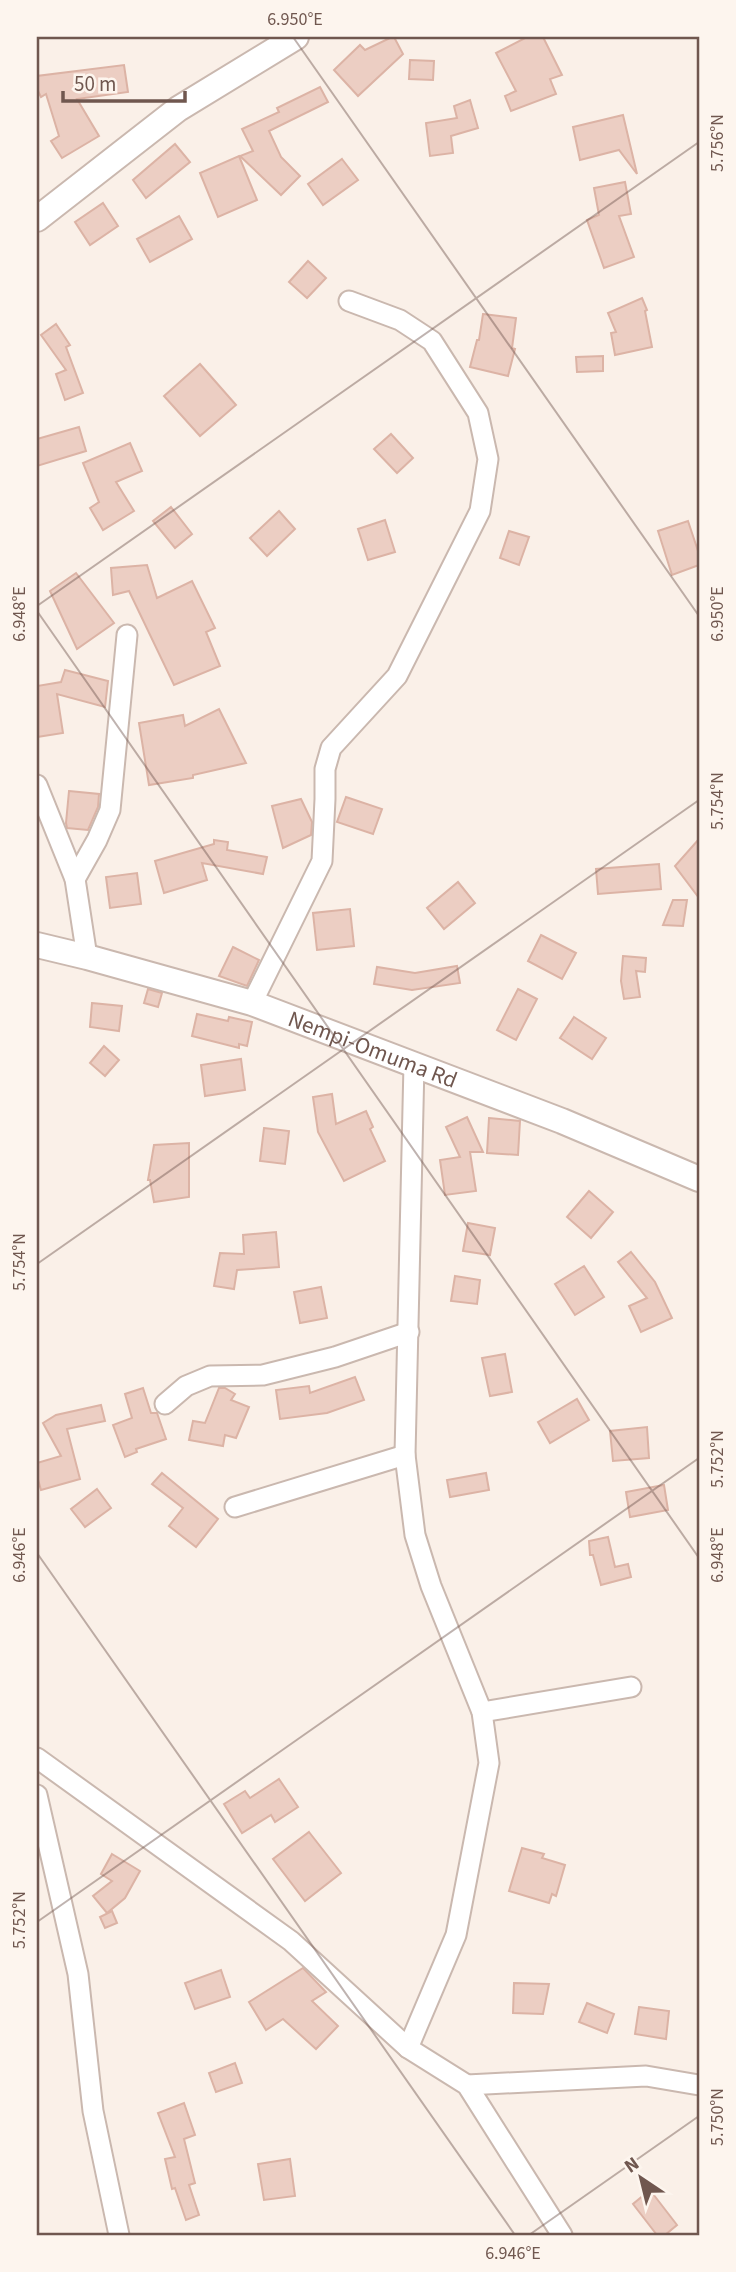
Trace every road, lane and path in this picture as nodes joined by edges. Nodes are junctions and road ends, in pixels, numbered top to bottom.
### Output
1 (296, 37) edge
2 (37, 219) edge
3 (349, 301) dead end
4 (127, 635) dead end
5 (37, 785) edge
6 (75, 879) junction
7 (37, 945) edge
8 (87, 957) junction
9 (252, 1003) junction
10 (414, 1065) junction
11 (699, 1179) edge
12 (409, 1332) junction
13 (165, 1404) dead end
14 (405, 1455) junction
15 (235, 1507) dead end
16 (631, 1687) dead end
17 (482, 1712) junction
18 (37, 1758) edge
19 (37, 1794) edge
20 (408, 2048) junction
21 (467, 2085) junction
22 (699, 2085) edge
23 (119, 2235) edge
24 (562, 2235) edge

1 - 2 street
3 - 9 street
4 - 6 street
5 - 6 street
6 - 8 street
7 - 8 street, Nempi-Omuma Rd
8 - 9 street, Nempi-Omuma Rd
9 - 10 street, Nempi-Omuma Rd
10 - 11 street, Nempi-Omuma Rd
10 - 12 street
12 - 13 street
12 - 14 street
14 - 15 street
14 - 17 street
16 - 17 street
17 - 20 street
18 - 20 street
19 - 23 street
20 - 21 street
21 - 22 street
21 - 24 street

